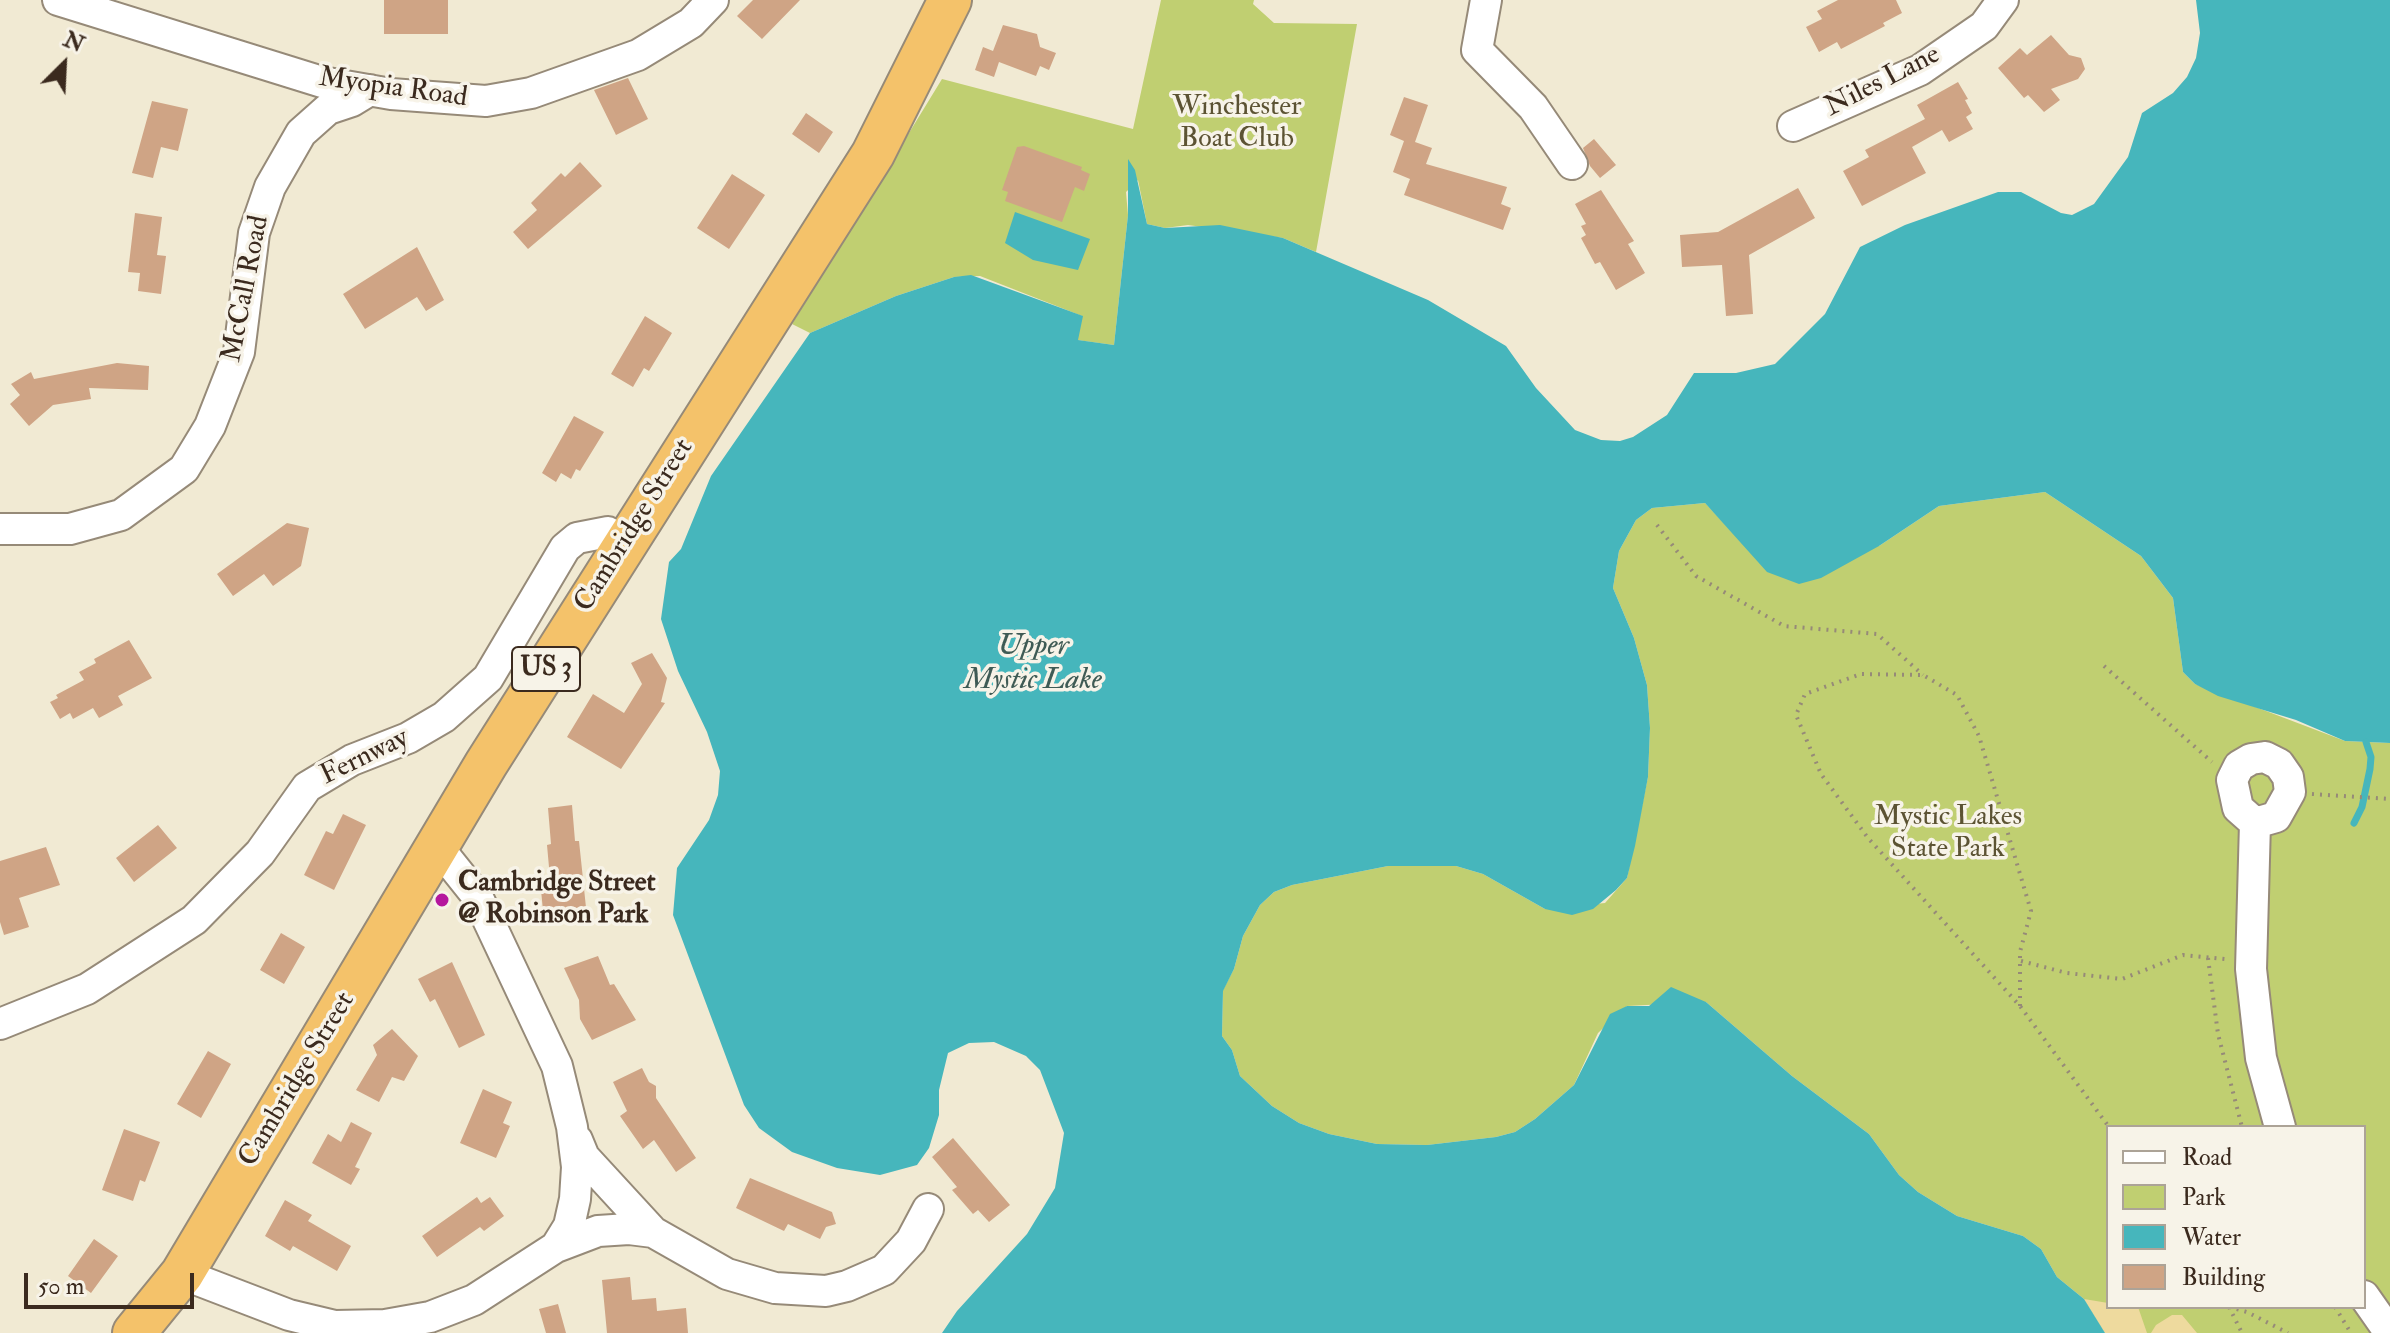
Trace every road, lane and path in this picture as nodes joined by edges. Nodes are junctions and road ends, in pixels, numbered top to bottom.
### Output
1 (58, 0) edge
2 (713, 0) edge
3 (950, 0) edge
4 (1486, 0) edge
5 (2003, 0) edge
6 (370, 90) junction
7 (1793, 126) dead end
8 (1572, 164) dead end
9 (1657, 525) dead end
10 (0, 529) edge
11 (624, 543) junction
12 (2104, 666) dead end
13 (1923, 675) junction
14 (2232, 780) junction
15 (2290, 792) junction
16 (2390, 799) edge
17 (2255, 823) junction
18 (437, 846) junction
19 (2208, 958) junction
20 (2021, 961) junction
21 (2251, 961) junction
22 (2020, 1006) junction
23 (0, 1024) edge
24 (2108, 1125) edge
25 (2241, 1125) edge
26 (2279, 1125) edge
27 (572, 1127) junction
28 (928, 1209) dead end
29 (653, 1232) junction
30 (556, 1247) junction
31 (182, 1274) junction
32 (2366, 1299) edge
33 (2230, 1309) edge
34 (2236, 1309) edge
35 (2336, 1309) edge
36 (134, 1333) edge
37 (2242, 1333) edge
38 (2288, 1333) edge
39 (2351, 1333) edge
40 (2390, 1333) edge

1 - 6 street, Myopia Road
2 - 6 street, Myopia Road
3 - 11 highway, Cambridge Street / US 3
4 - 8 street
5 - 7 street, Niles Lane
6 - 10 street, McCall Road
9 - 13 path
11 - 18 highway, Cambridge Street / US 3
11 - 23 street, Fernway
12 - 14 path
13 - 20 path
13 - 22 path
14 - 15 street
14 - 17 street
15 - 16 path
15 - 17 street
17 - 21 street
18 - 27 street
18 - 31 highway, Cambridge Street / US 3
19 - 20 path
19 - 21 path
19 - 25 path
20 - 22 path
21 - 26 street
22 - 24 path
27 - 29 street
27 - 30 street
28 - 29 street
29 - 30 street
30 - 31 street
31 - 36 highway, Cambridge Street / US 3
32 - 40 street
33 - 37 path
34 - 38 path
35 - 39 path

